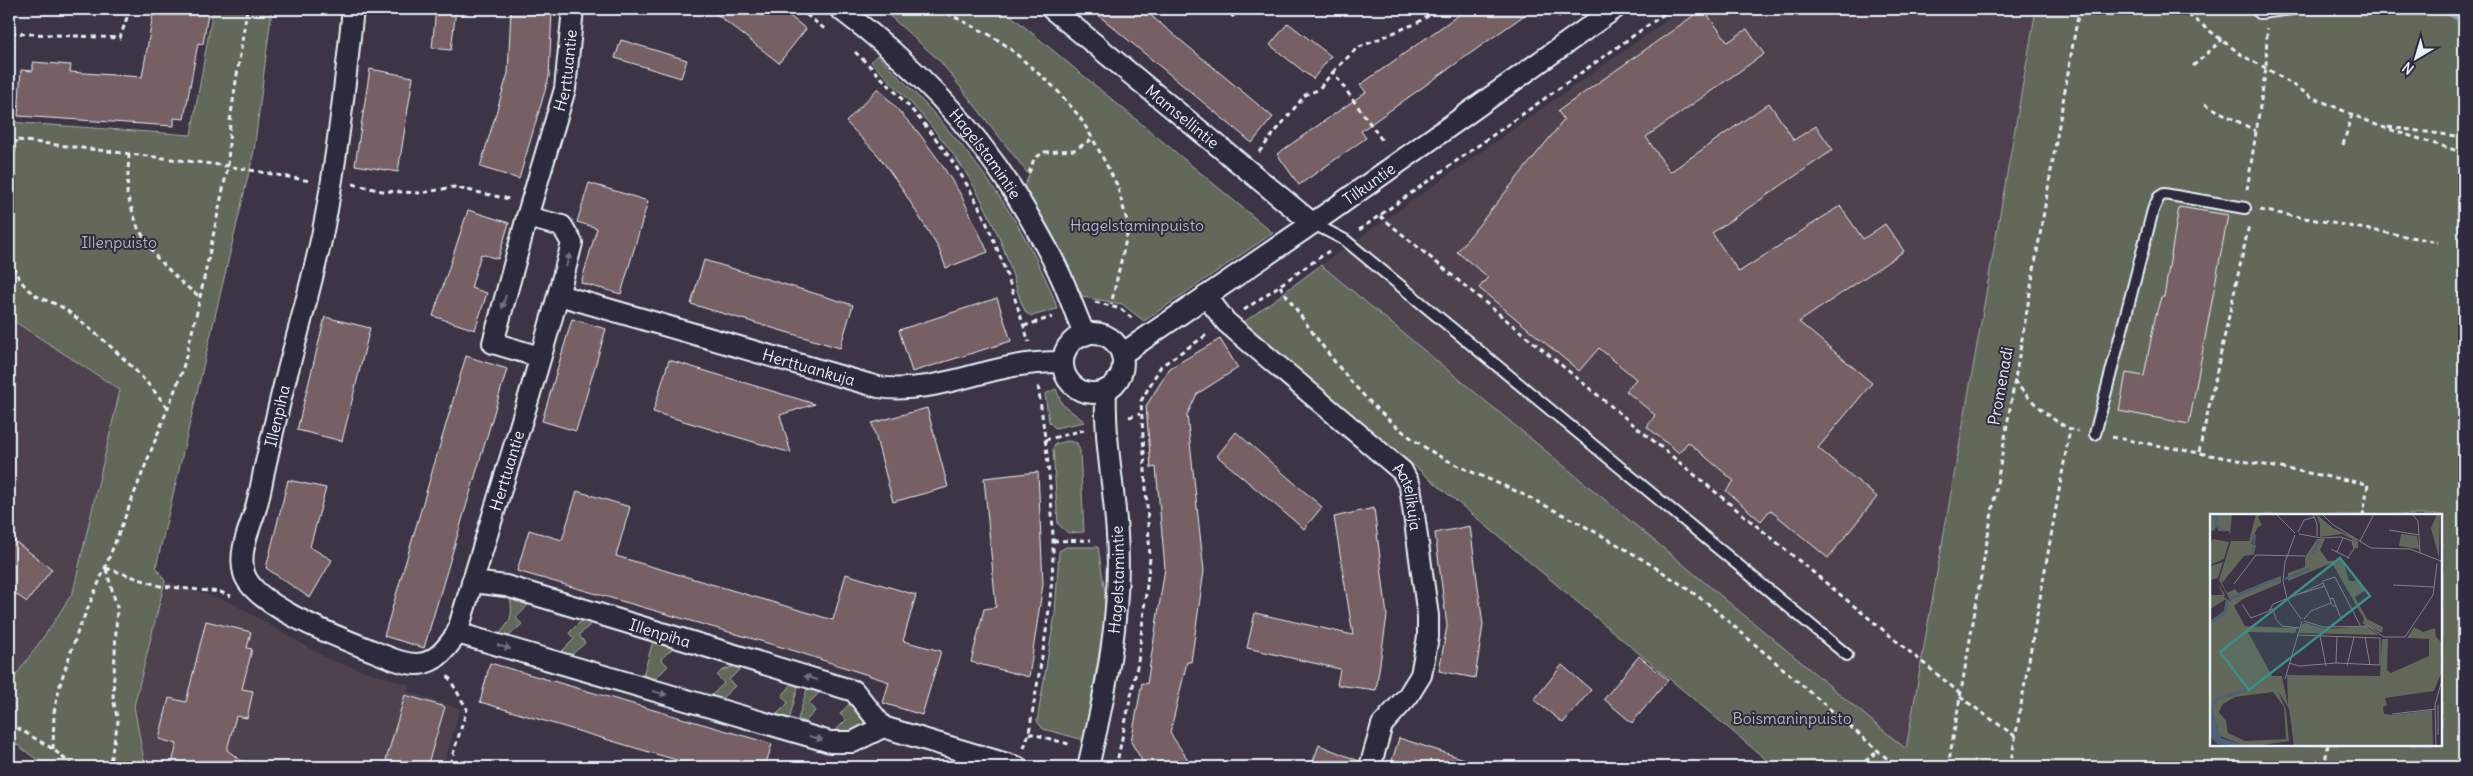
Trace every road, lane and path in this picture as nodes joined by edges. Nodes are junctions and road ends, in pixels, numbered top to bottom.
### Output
1 (130, 9) edge
2 (247, 9) edge
3 (353, 9) edge
4 (573, 9) edge
5 (840, 9) edge
6 (939, 9) edge
7 (1052, 9) edge
8 (1224, 9) edge
9 (1439, 9) edge
10 (1554, 9) edge
11 (1614, 9) edge
12 (1671, 9) edge
13 (2078, 9) edge
14 (2181, 9) edge
15 (2255, 9) edge
16 (2292, 9) edge
17 (2268, 12) junction
18 (1234, 17) dead end
19 (1560, 17) dead end
20 (9, 27) edge
21 (11, 34) junction
22 (2222, 40) junction
23 (2193, 66) dead end
24 (2266, 68) junction
25 (1333, 72) junction
26 (2205, 104) dead end
27 (9, 109) edge
28 (2352, 114) junction
29 (2379, 126) junction
30 (2256, 131) junction
31 (2464, 138) edge
32 (9, 139) edge
33 (1093, 139) junction
34 (16, 140) junction
35 (1384, 143) dead end
36 (2343, 145) dead end
37 (1259, 153) dead end
38 (2464, 153) edge
39 (129, 154) junction
40 (228, 166) junction
41 (1027, 174) dead end
42 (330, 184) junction
43 (9, 197) edge
44 (2245, 208) junction
45 (529, 210) junction
46 (1380, 216) junction
47 (1312, 223) junction
48 (1345, 240) junction
49 (2438, 242) dead end
50 (9, 249) edge
51 (1280, 286) junction
52 (559, 295) junction
53 (1206, 296) junction
54 (200, 297) junction
55 (1110, 305) dead end
56 (1226, 322) junction
57 (1085, 334) junction
58 (1122, 354) junction
59 (540, 357) junction
60 (1063, 362) junction
61 (2014, 381) junction
62 (1106, 390) junction
63 (167, 408) junction
64 (1140, 414) dead end
65 (2070, 429) junction
66 (2095, 434) junction
67 (2199, 452) junction
68 (2363, 514) edge
69 (1091, 540) dead end
70 (1053, 541) dead end
71 (105, 568) junction
72 (472, 582) junction
73 (237, 598) dead end
74 (457, 633) junction
75 (1847, 655) dead end
76 (436, 659) junction
77 (1961, 696) junction
78 (9, 723) edge
79 (883, 727) junction
80 (2015, 736) junction
81 (2328, 746) edge
82 (53, 749) junction
83 (1878, 750) junction
84 (74, 767) edge
85 (109, 767) edge
86 (449, 767) edge
87 (1017, 767) edge
88 (1088, 767) edge
89 (1370, 767) edge
90 (1858, 767) edge
91 (1897, 767) edge
92 (1948, 767) edge
93 (2010, 767) edge
94 (2324, 767) edge

1 - 21 path
2 - 40 path
3 - 42 street, Illenpiha
4 - 45 street, Herttuantie
5 - 57 street, Hagelstamintie
6 - 33 path
7 - 47 street, Mamsellintie
8 - 18 path
9 - 25 path
10 - 19 path
11 - 47 street, Tilkuntie
12 - 46 path
13 - 61 path, Promenadi
14 - 22 path
15 - 17 lane
16 - 17 lane
17 - 24 path
20 - 21 path
21 - 27 path
22 - 23 path
22 - 24 path
24 - 28 path
24 - 30 path
25 - 35 path
25 - 37 path
26 - 30 path
28 - 29 path
28 - 36 path
29 - 31 path
29 - 38 path
30 - 44 path
32 - 34 path
33 - 41 path
33 - 55 path
34 - 39 path
34 - 43 path
39 - 40 path
39 - 54 path
40 - 42 path
40 - 54 path
42 - 45 path
42 - 76 street, Illenpiha
44 - 49 path
44 - 66 lane
44 - 67 path
52 -> 45 street, Herttuantie
45 -> 59 street, Herttuantie
46 - 48 path
46 - 77 path
47 - 48 lane
47 - 53 street, Tilkuntie
48 - 51 path
48 - 75 lane
50 - 63 path
51 - 56 path
51 - 83 path
52 - 59 street, Herttuantie
52 - 60 street, Herttuankuja
53 - 56 street, Aatelikuja
53 - 58 street, Tilkuntie
54 - 63 path
56 - 64 path
56 - 89 street, Aatelikuja
57 - 58 street
57 - 60 street
58 - 62 street
59 - 72 street, Herttuantie
60 - 62 street
61 - 65 path
61 - 77 path, Promenadi
62 - 88 street, Hagelstamintie
63 - 71 path
65 - 66 path
65 - 80 path
66 - 67 path
67 - 68 path
69 - 70 path
71 - 73 path
71 - 82 path
71 - 85 path
72 - 74 street
79 -> 72 street, Illenpiha
74 - 76 street
74 -> 79 street
76 - 86 path
77 - 80 path
77 - 92 path, Promenadi
78 - 82 path
79 - 87 street
80 - 93 path
81 - 94 path
82 - 84 path
83 - 90 path
83 - 91 path

